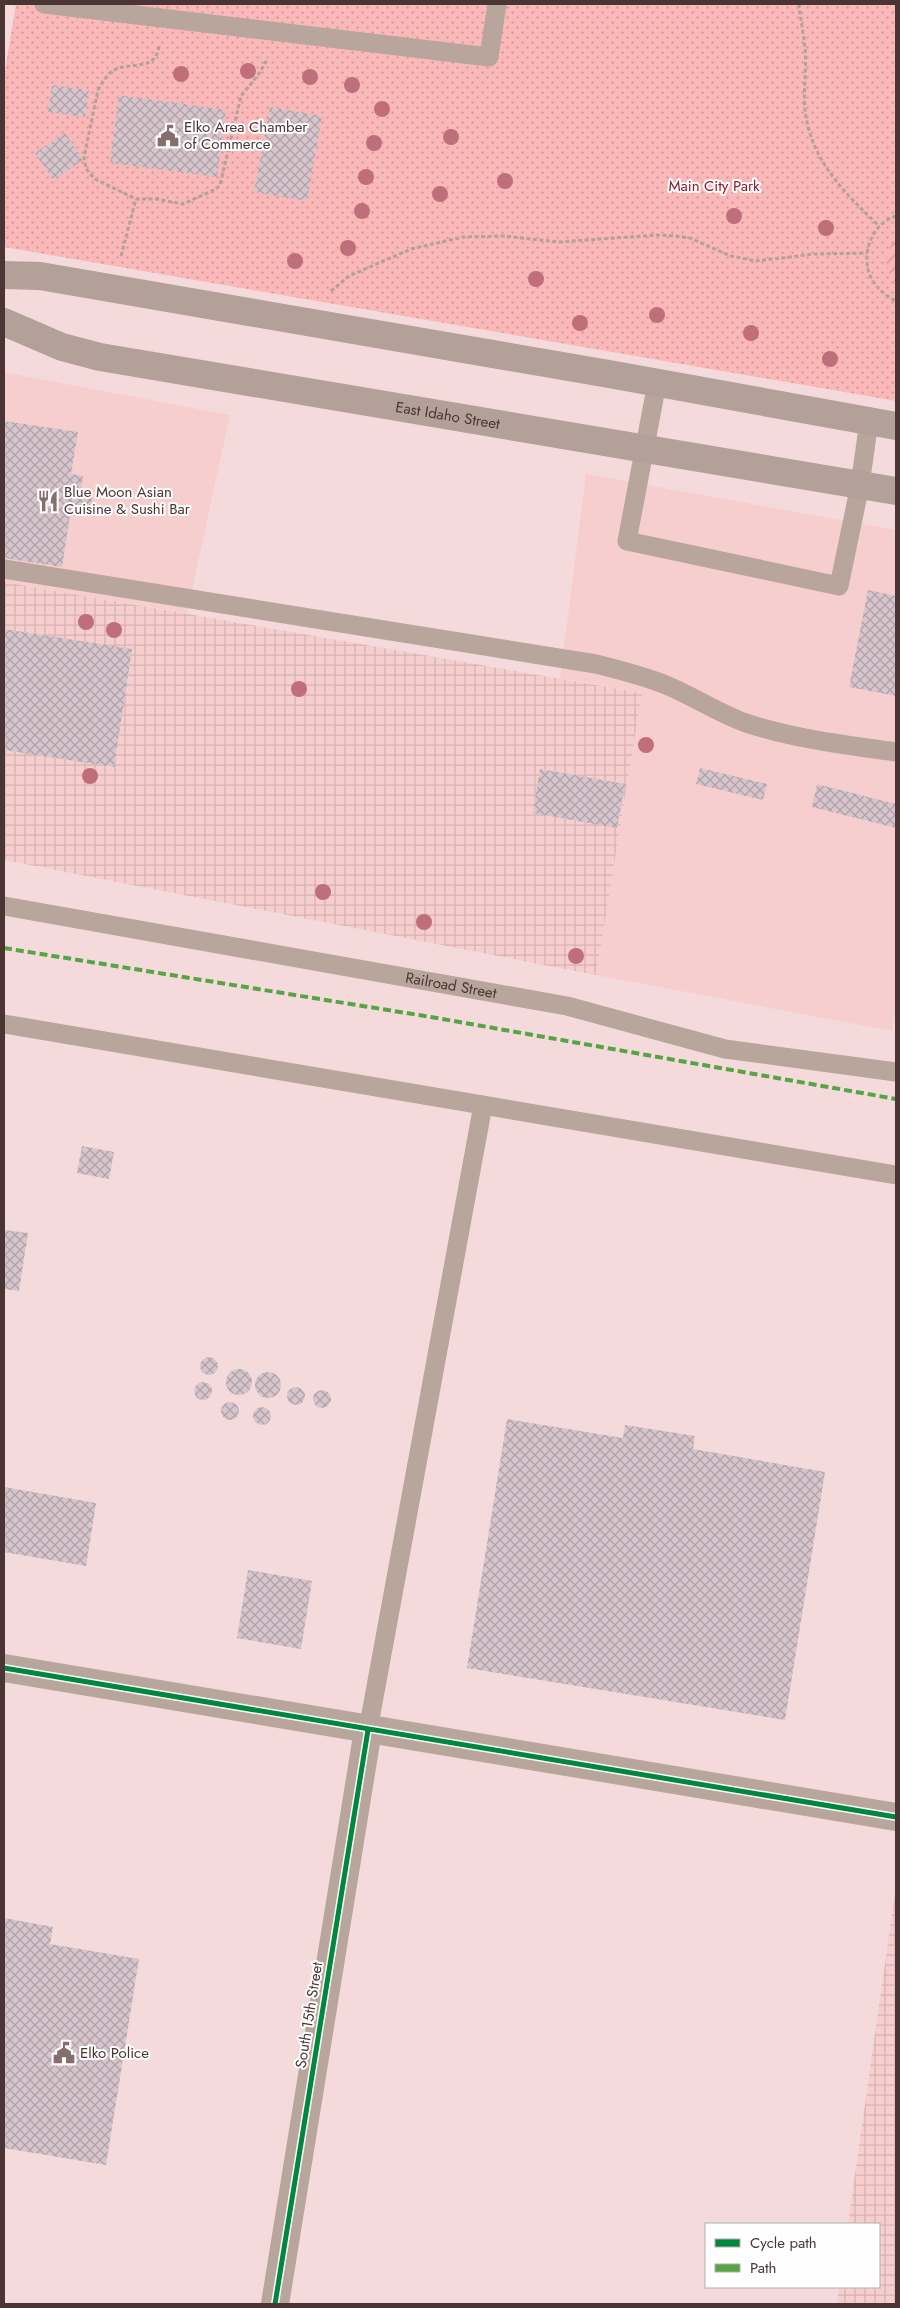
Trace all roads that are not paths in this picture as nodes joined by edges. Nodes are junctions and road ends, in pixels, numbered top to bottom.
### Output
1 (44, 4) edge
2 (498, 4) edge
3 (4, 275) edge
4 (4, 322) edge
5 (657, 383) junction
6 (869, 421) junction
7 (896, 426) edge
8 (646, 448) junction
9 (860, 485) junction
10 (896, 491) edge
11 (4, 569) edge
12 (896, 752) edge
13 (4, 906) edge
14 (4, 1024) edge
15 (896, 1072) edge
16 (482, 1105) junction
17 (896, 1175) edge
18 (4, 1668) edge
19 (368, 1730) junction
20 (896, 1817) edge
21 (275, 2304) edge

1 - 2 lane
3 - 5 main road
4 - 8 main road, East Idaho Street
5 - 6 main road
5 - 8 lane
6 - 7 main road
6 - 9 lane
8 - 9 main road, East Idaho Street
8 - 9 lane
9 - 10 main road, East Idaho Street
11 - 12 lane
13 - 15 lane, Railroad Street
14 - 16 lane
16 - 17 lane
16 - 19 lane
18 - 19 street
19 - 20 street
19 - 21 street, South 15th Street

